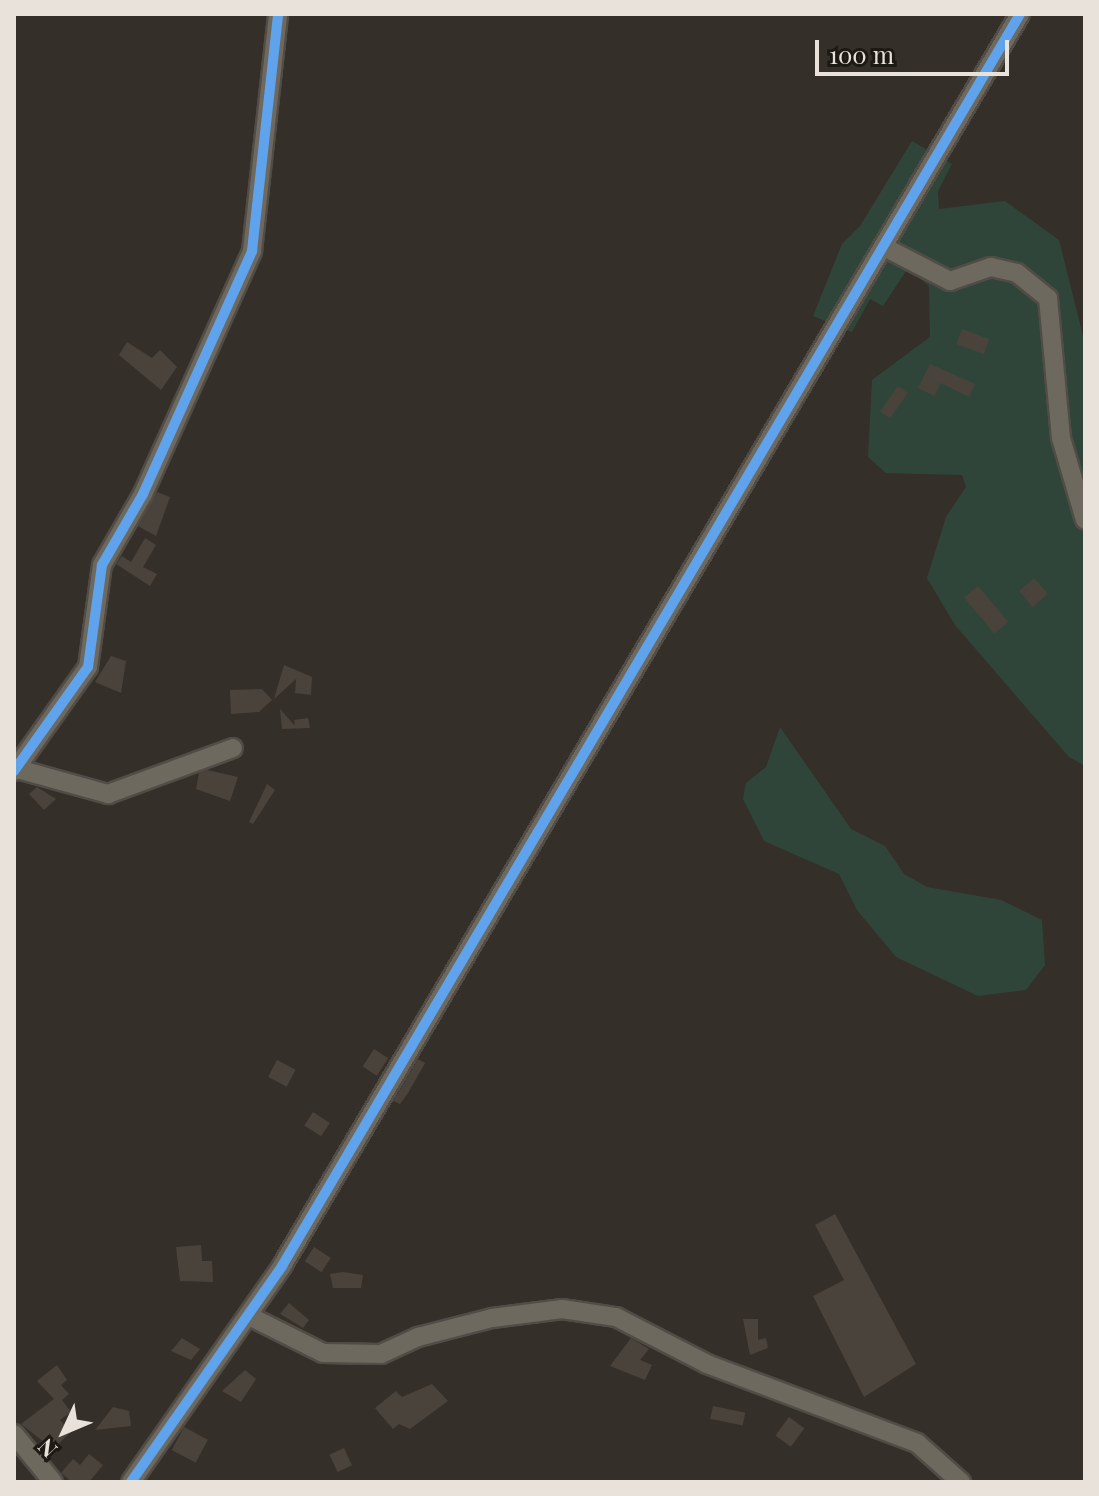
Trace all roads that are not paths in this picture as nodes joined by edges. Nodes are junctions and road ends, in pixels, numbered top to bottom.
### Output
1 (278, 14) edge
2 (1020, 14) edge
3 (886, 248) junction
4 (1085, 520) edge
5 (233, 748) dead end
6 (15, 770) edge
7 (251, 1317) junction
8 (14, 1434) edge
9 (53, 1482) edge
10 (131, 1482) edge
11 (961, 1482) edge

1 - 6 street
2 - 3 street
3 - 4 street
3 - 7 street
5 - 6 street
7 - 10 street
7 - 11 street
8 - 9 street

